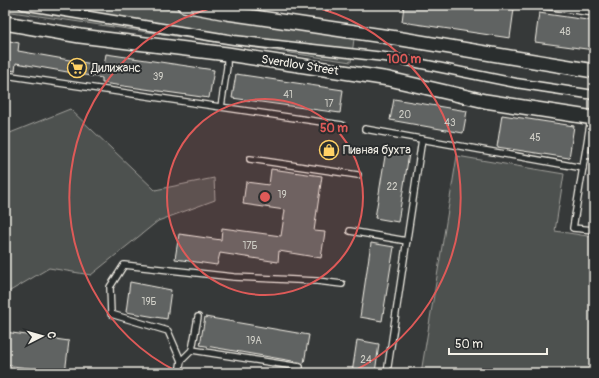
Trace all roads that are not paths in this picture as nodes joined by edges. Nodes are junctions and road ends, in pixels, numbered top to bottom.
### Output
1 (23, 5) edge
2 (184, 5) edge
3 (538, 5) edge
4 (594, 13) edge
5 (5, 23) edge
6 (227, 54) junction
7 (594, 71) edge
8 (5, 75) edge
9 (594, 95) edge
10 (221, 107) junction
11 (593, 118) edge
12 (342, 125) dead end
13 (365, 129) dead end
14 (422, 139) junction
15 (586, 155) junction
16 (594, 156) edge
17 (250, 159) dead end
18 (583, 168) junction
19 (358, 175) dead end
20 (594, 230) edge
21 (350, 231) dead end
22 (407, 241) junction
23 (342, 284) dead end
24 (198, 316) dead end
25 (192, 350) junction
26 (181, 361) junction
27 (179, 373) edge
28 (299, 373) edge
29 (387, 373) edge

1 - 9 street
2 - 7 street
3 - 4 lane
5 - 6 street, Sverdlov Street
6 - 10 lane
6 - 11 street, Sverdlov Street
8 - 10 lane
10 - 12 lane
11 - 15 lane
13 - 14 lane
14 - 18 lane
14 - 22 lane
15 - 16 lane
15 - 18 lane
17 - 19 lane
18 - 20 lane
21 - 22 lane
22 - 29 lane
23 - 26 lane
24 - 25 lane
25 - 26 lane
25 - 28 lane
26 - 27 lane

